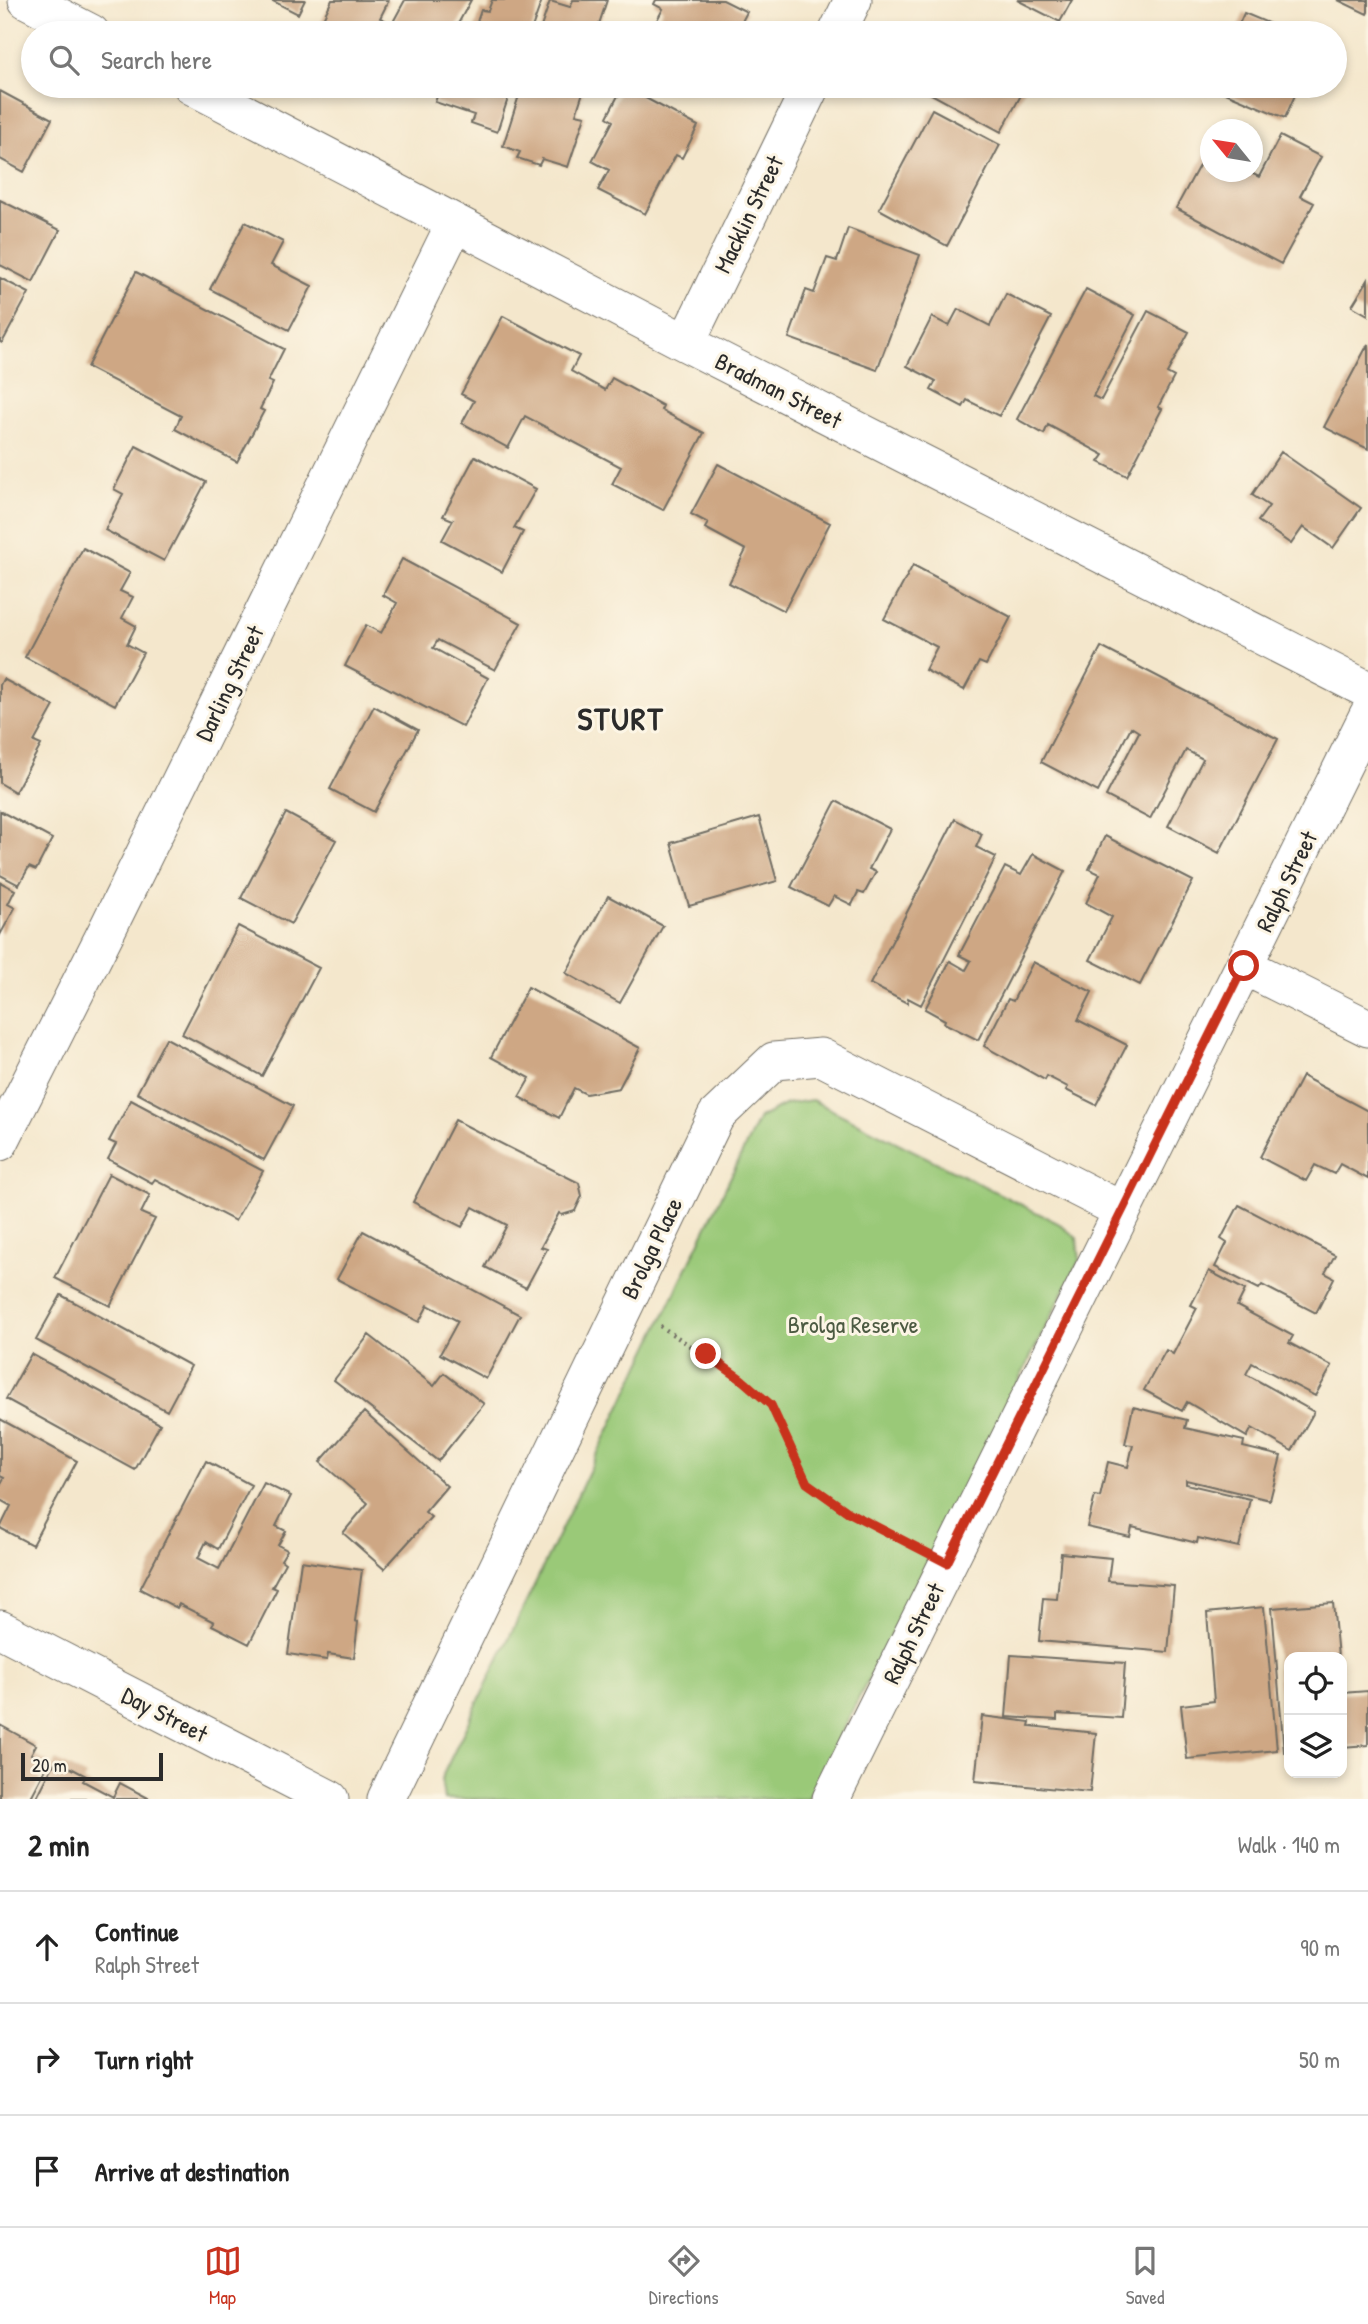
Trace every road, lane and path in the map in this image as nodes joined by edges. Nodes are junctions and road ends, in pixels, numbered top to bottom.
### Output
1 (27, 0) edge
2 (853, 0) edge
3 (68, 21) edge
4 (842, 21) edge
5 (215, 98) edge
6 (805, 98) edge
7 (455, 222) junction
8 (685, 343) junction
9 (1368, 690) edge
10 (1368, 715) edge
11 (1244, 966) junction
12 (1368, 1028) edge
13 (0, 1142) edge
14 (1121, 1210) junction
15 (624, 1304) junction
16 (947, 1563) junction
17 (0, 1629) edge
18 (330, 1799) edge
19 (386, 1799) edge
20 (831, 1799) edge

1 - 3 street
2 - 4 street
5 - 7 street, Bradman Street
6 - 8 street, Macklin Street
7 - 8 street, Bradman Street
7 - 13 street, Darling Street
8 - 9 street, Bradman Street
10 - 11 street, Ralph Street
11 - 12 street
11 - 14 street, Ralph Street
14 - 15 street, Brolga Place
14 - 16 street, Ralph Street
15 - 16 path
15 - 19 street, Brolga Place
16 - 20 street, Ralph Street
17 - 18 street, Day Street

